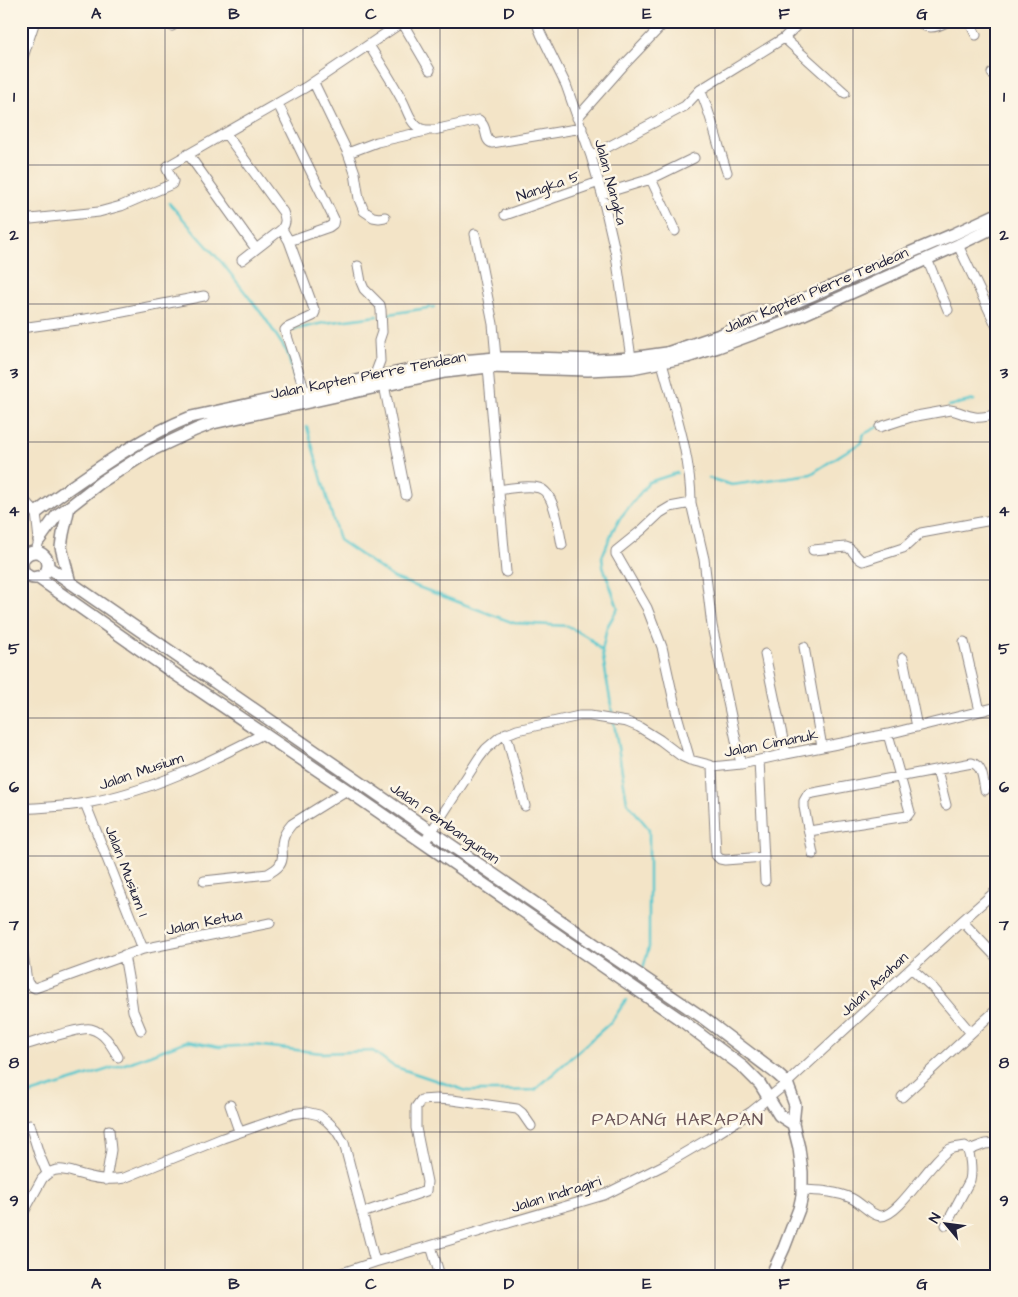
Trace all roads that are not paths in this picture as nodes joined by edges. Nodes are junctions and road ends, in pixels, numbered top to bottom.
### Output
1 (35, 21) edge
2 (162, 21) edge
3 (536, 21) edge
4 (666, 21) edge
5 (801, 21) edge
6 (919, 21) edge
7 (948, 21) edge
8 (968, 21) edge
9 (403, 22) edge
10 (172, 26) dead end
11 (976, 35) dead end
12 (784, 38) junction
13 (370, 45) junction
14 (21, 63) edge
15 (430, 70) dead end
16 (314, 83) junction
17 (700, 90) junction
18 (845, 93) dead end
19 (278, 104) junction
20 (577, 118) junction
21 (582, 128) junction
22 (426, 130) junction
23 (226, 134) junction
24 (348, 153) junction
25 (188, 154) junction
26 (591, 156) junction
27 (694, 158) dead end
28 (727, 172) dead end
29 (651, 179) junction
30 (599, 182) junction
31 (602, 194) junction
32 (997, 214) edge
33 (505, 215) dead end
34 (385, 217) dead end
35 (21, 220) edge
36 (997, 226) edge
37 (282, 229) junction
38 (675, 231) dead end
39 (475, 234) dead end
40 (956, 240) junction
41 (289, 241) junction
42 (256, 249) junction
43 (926, 259) junction
44 (242, 260) dead end
45 (358, 266) dead end
46 (844, 281) junction
47 (850, 293) junction
48 (204, 296) dead end
49 (948, 310) dead end
50 (997, 327) edge
51 (21, 328) edge
52 (496, 358) junction
53 (631, 358) junction
54 (662, 363) junction
55 (488, 367) junction
56 (380, 379) junction
57 (305, 392) junction
58 (997, 414) edge
59 (880, 427) dead end
60 (21, 487) edge
61 (498, 490) junction
62 (406, 496) dead end
63 (23, 499) junction
64 (691, 503) junction
65 (69, 507) junction
66 (36, 513) junction
67 (997, 519) edge
68 (21, 526) edge
69 (39, 540) junction
70 (562, 545) dead end
71 (813, 550) dead end
72 (36, 552) junction
73 (48, 567) junction
74 (506, 572) dead end
75 (27, 575) edge
76 (70, 583) junction
77 (964, 642) dead end
78 (804, 647) dead end
79 (765, 654) dead end
80 (903, 658) dead end
81 (997, 706) edge
82 (980, 711) junction
83 (276, 724) junction
84 (917, 727) junction
85 (506, 733) junction
86 (263, 734) junction
87 (888, 734) junction
88 (822, 747) junction
89 (786, 754) junction
90 (690, 760) junction
91 (759, 760) junction
92 (741, 764) junction
93 (712, 767) junction
94 (937, 770) junction
95 (901, 778) junction
96 (347, 790) junction
97 (985, 790) dead end
98 (85, 803) junction
99 (946, 805) dead end
100 (525, 806) dead end
101 (21, 809) edge
102 (809, 830) junction
103 (431, 831) junction
104 (424, 843) junction
105 (813, 854) dead end
106 (764, 857) junction
107 (204, 881) dead end
108 (765, 881) dead end
109 (997, 890) edge
110 (962, 921) junction
111 (270, 923) dead end
112 (21, 941) edge
113 (590, 941) junction
114 (143, 949) junction
115 (583, 953) junction
116 (124, 955) junction
117 (997, 958) edge
118 (912, 969) junction
119 (997, 1008) edge
120 (141, 1030) dead end
121 (971, 1033) junction
122 (21, 1046) edge
123 (118, 1057) dead end
124 (787, 1083) junction
125 (769, 1098) junction
126 (902, 1098) dead end
127 (230, 1105) dead end
128 (793, 1124) junction
129 (30, 1125) dead end
130 (531, 1126) dead end
131 (110, 1130) dead end
132 (239, 1132) junction
133 (997, 1143) edge
134 (969, 1150) junction
135 (47, 1173) junction
136 (106, 1180) junction
137 (802, 1190) junction
138 (362, 1213) junction
139 (21, 1217) edge
140 (946, 1225) dead end
141 (431, 1246) junction
142 (375, 1262) junction
143 (333, 1276) edge
144 (440, 1276) edge
145 (771, 1276) edge

1 - 14 street
2 - 10 street
3 - 20 street, Jalan Nangka
4 - 20 street
5 - 12 street
6 - 7 street
8 - 11 street
9 - 13 street
9 - 15 street
12 - 17 street
12 - 18 street
13 - 16 street
13 - 22 street
16 - 19 street
16 - 24 street
17 - 26 street
17 - 28 street
19 - 23 street
19 - 41 street
20 - 21 street, Jalan Nangka
21 - 22 street
21 - 26 street, Jalan Nangka
22 - 24 street
23 - 25 street
23 - 37 street
24 - 34 street
25 - 35 street
25 - 42 street
26 - 30 street, Jalan Nangka
27 - 29 street
29 - 31 street
29 - 38 street
30 - 31 street, Jalan Nangka
30 - 33 street, Nangka 5
31 - 53 street, Jalan Nangka
32 - 40 main road
36 - 40 main road
37 - 41 street
37 - 42 street
39 - 52 street
40 - 43 main road, Jalan Kapten Pierre Tendean
40 - 46 main road, Jalan Kapten Pierre Tendean
40 - 50 street
41 - 57 street
42 - 44 street
43 - 47 main road, Jalan Kapten Pierre Tendean
43 - 49 street
45 - 56 street
46 - 47 main road
46 - 53 main road, Jalan Kapten Pierre Tendean
47 - 54 main road, Jalan Kapten Pierre Tendean
48 - 51 street
52 - 53 main road, Jalan Kapten Pierre Tendean
52 - 56 main road, Jalan Kapten Pierre Tendean
54 - 55 main road, Jalan Kapten Pierre Tendean
54 - 64 street
55 - 56 main road, Jalan Kapten Pierre Tendean
55 - 61 street
56 - 57 main road, Jalan Kapten Pierre Tendean
56 - 62 street
56 - 65 main road, Jalan Kapten Pierre Tendean
57 - 66 main road, Jalan Kapten Pierre Tendean
58 - 59 street
60 - 63 street
61 - 70 street
61 - 74 street
63 - 66 street
63 - 68 main road
64 - 90 street
64 - 92 street
65 - 69 main road, Jalan Kapten Pierre Tendean
65 - 76 main road
66 - 69 street
67 - 71 street
69 - 72 street
72 - 73 main road
72 - 75 main road
73 - 75 main road
73 - 76 main road, Jalan Pembangunan
75 - 86 main road, Jalan Pembangunan
76 - 83 main road, Jalan Pembangunan
77 - 82 street
78 - 88 street
79 - 89 street
80 - 84 street
81 - 82 street, Jalan Cimanuk
82 - 84 street, Jalan Cimanuk
83 - 86 main road
83 - 103 main road, Jalan Pembangunan
84 - 87 street, Jalan Cimanuk
85 - 90 street, Jalan Cimanuk
85 - 100 street
85 - 103 street, Jalan Cimanuk
86 - 96 main road, Jalan Pembangunan
86 - 98 street, Jalan Musium
87 - 88 street, Jalan Cimanuk
87 - 95 street
88 - 89 street, Jalan Cimanuk
89 - 91 street, Jalan Cimanuk
90 - 93 street, Jalan Cimanuk
91 - 92 street, Jalan Cimanuk
91 - 106 street
92 - 93 street, Jalan Cimanuk
93 - 106 street
94 - 95 street
94 - 97 street
94 - 99 street
95 - 102 street
95 - 102 street
96 - 104 main road, Jalan Pembangunan
96 - 107 street
98 - 101 street, Jalan Musium
98 - 114 street, Jalan Musium 1
102 - 105 street
103 - 104 street, Jalan Cimanuk
103 - 113 main road, Jalan Pembangunan
104 - 115 main road, Jalan Pembangunan
106 - 108 street
109 - 110 street, Jalan Asahan
110 - 117 street
110 - 118 street, Jalan Asahan
111 - 114 street, Jalan Ketua
112 - 116 street, Jalan Ketua
113 - 115 main road
113 - 124 main road, Jalan Pembangunan
114 - 116 street, Jalan Ketua
115 - 125 main road, Jalan Pembangunan
116 - 120 street
118 - 121 street
118 - 124 street, Jalan Asahan
119 - 121 street
121 - 126 street
122 - 123 street
124 - 125 street, Jalan Asahan
124 - 128 main road
125 - 128 main road, Jalan Pembangunan
125 - 141 street, Jalan Indragiri
127 - 132 street
128 - 137 main road
129 - 135 street
130 - 138 street
131 - 136 street
132 - 136 street
132 - 138 street
133 - 134 street
134 - 137 street
134 - 140 street
135 - 136 street
135 - 139 street
137 - 145 main road
138 - 142 street
141 - 142 street, Jalan Indragiri
141 - 144 street
142 - 143 street, Jalan Indragiri

